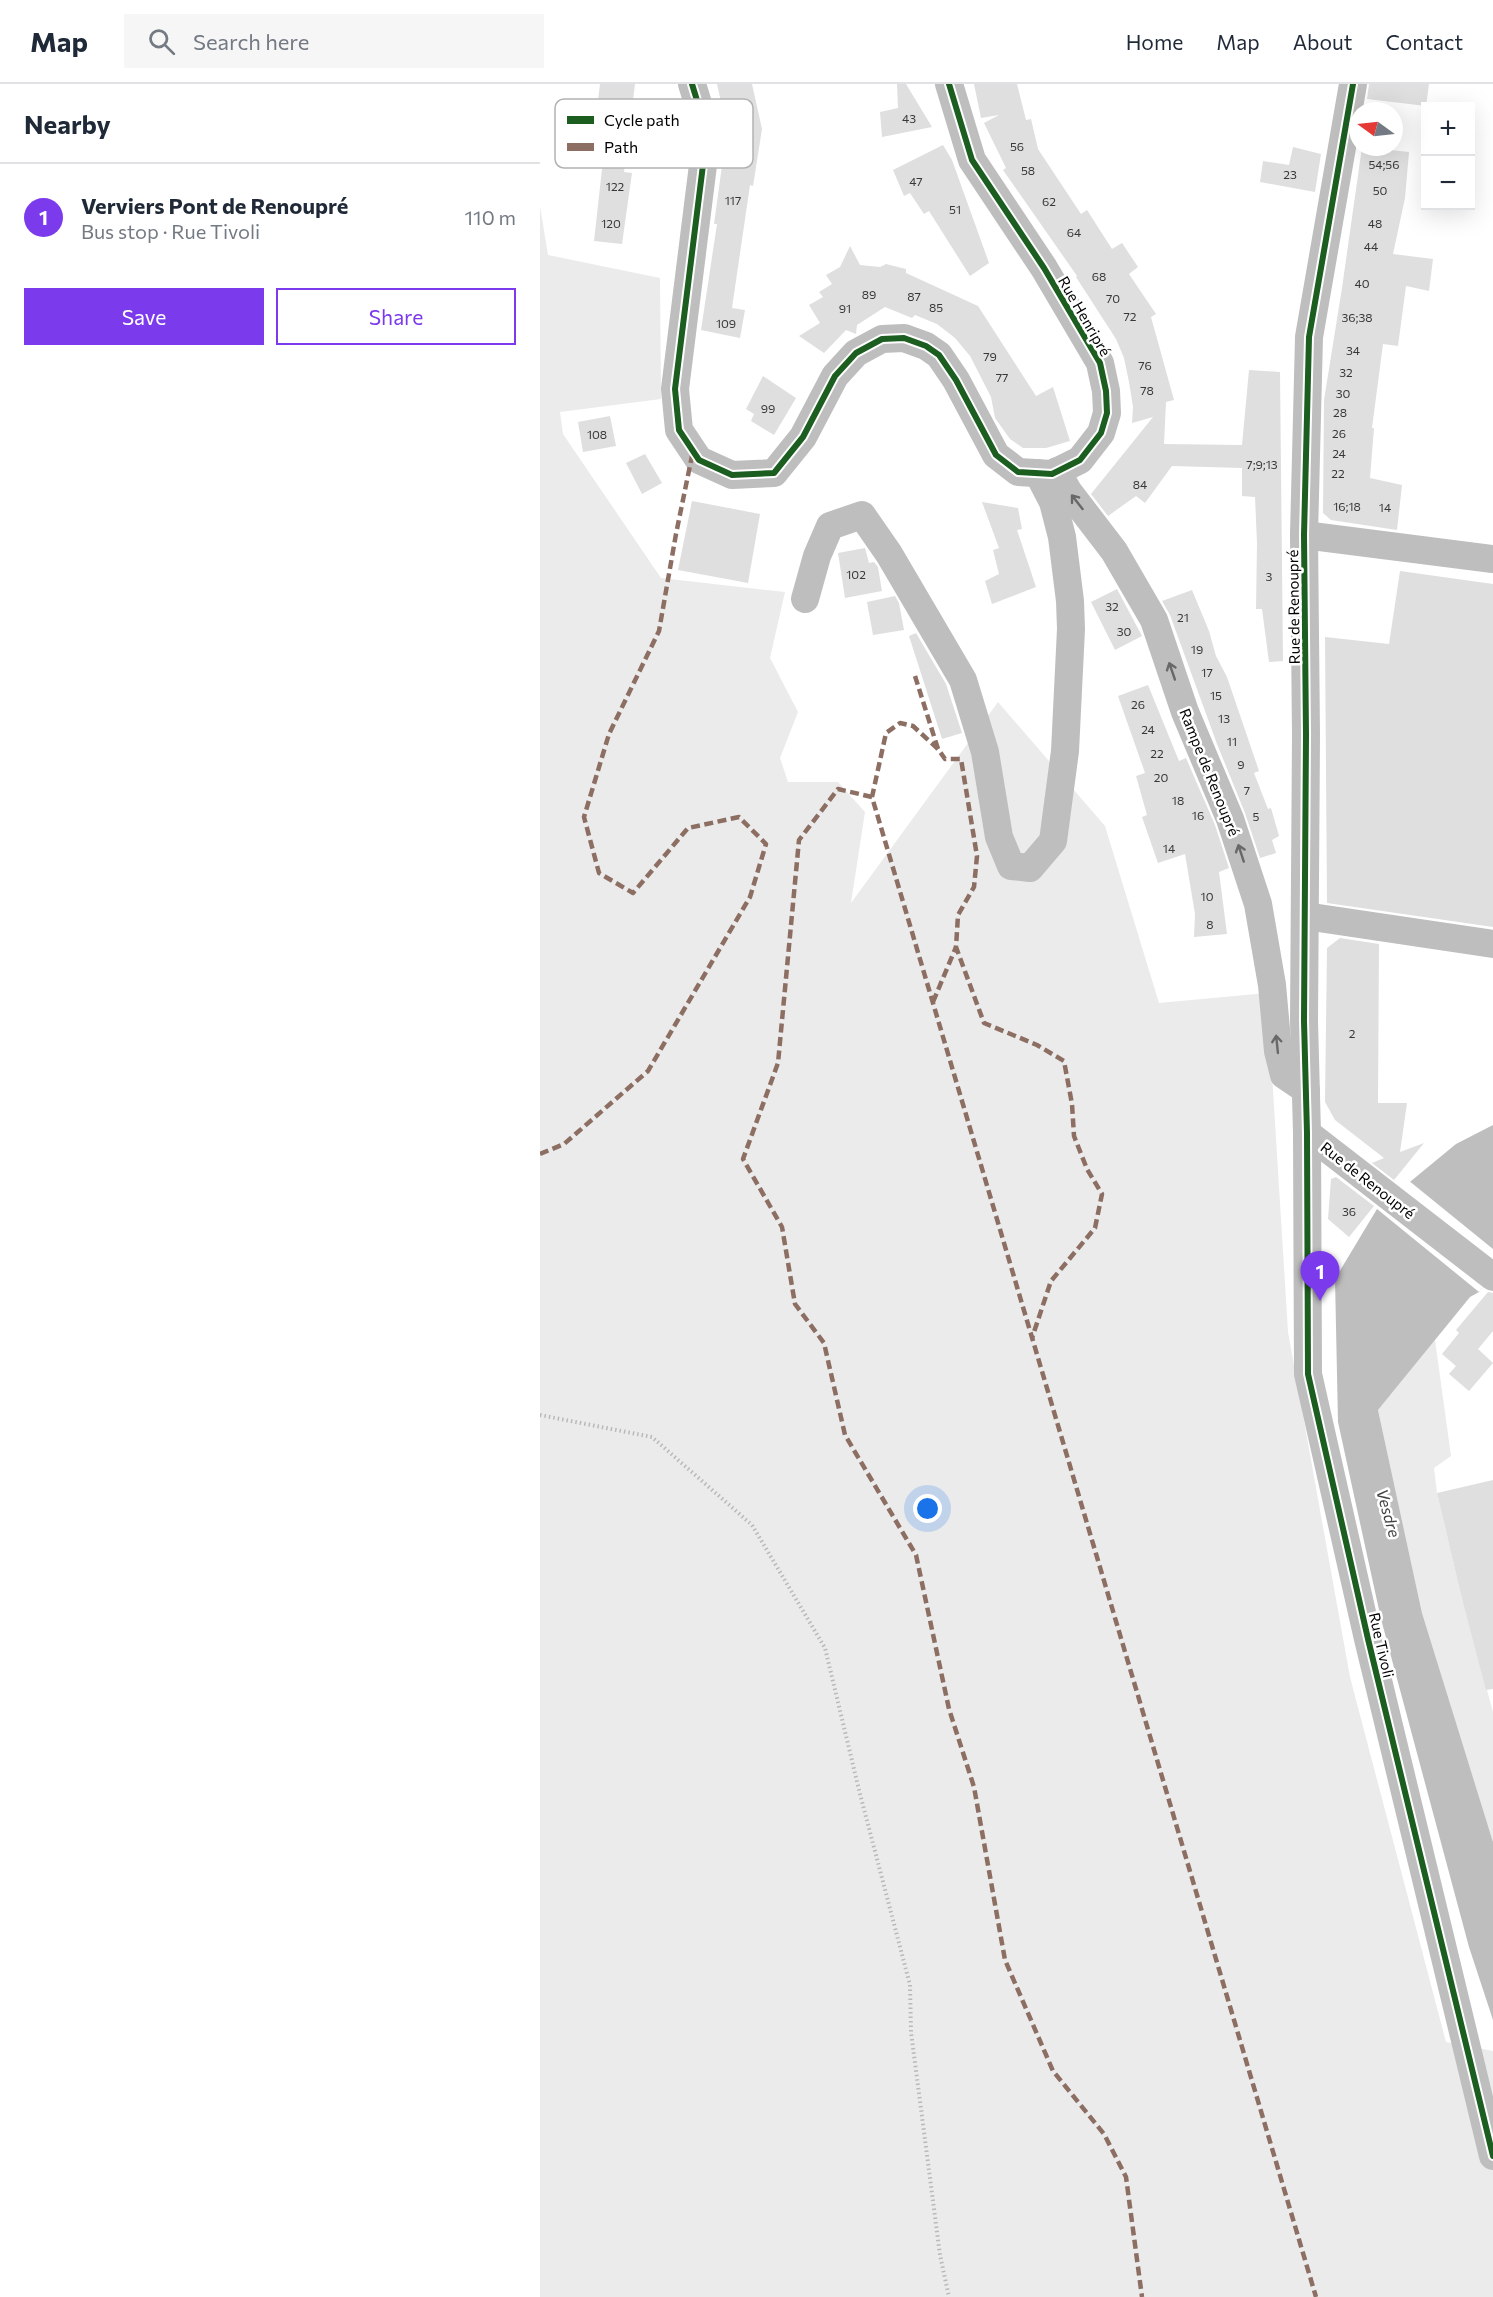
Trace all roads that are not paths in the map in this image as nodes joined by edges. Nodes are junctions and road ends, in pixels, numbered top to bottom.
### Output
1 (692, 84) edge
2 (949, 84) edge
3 (1353, 84) edge
4 (697, 99) edge
5 (703, 168) edge
6 (1047, 472) junction
7 (1304, 535) junction
8 (1493, 559) edge
9 (805, 598) dead end
10 (1305, 916) junction
11 (1493, 944) edge
12 (1306, 1090) junction
13 (1307, 1133) junction
14 (1493, 1277) edge
15 (1493, 2156) edge

1 - 4 street
2 - 6 street, Rue Henripré
3 - 7 street, Rue de Renoupré
5 - 6 street
6 - 9 street
12 -> 6 street, Rampe de Renoupré
7 - 8 street
7 - 10 street, Rue de Renoupré
10 - 11 street
10 - 12 street, Rue de Renoupré
12 - 13 street, Rue de Renoupré
13 - 14 street, Rue de Renoupré
13 - 15 street, Rue Tivoli

